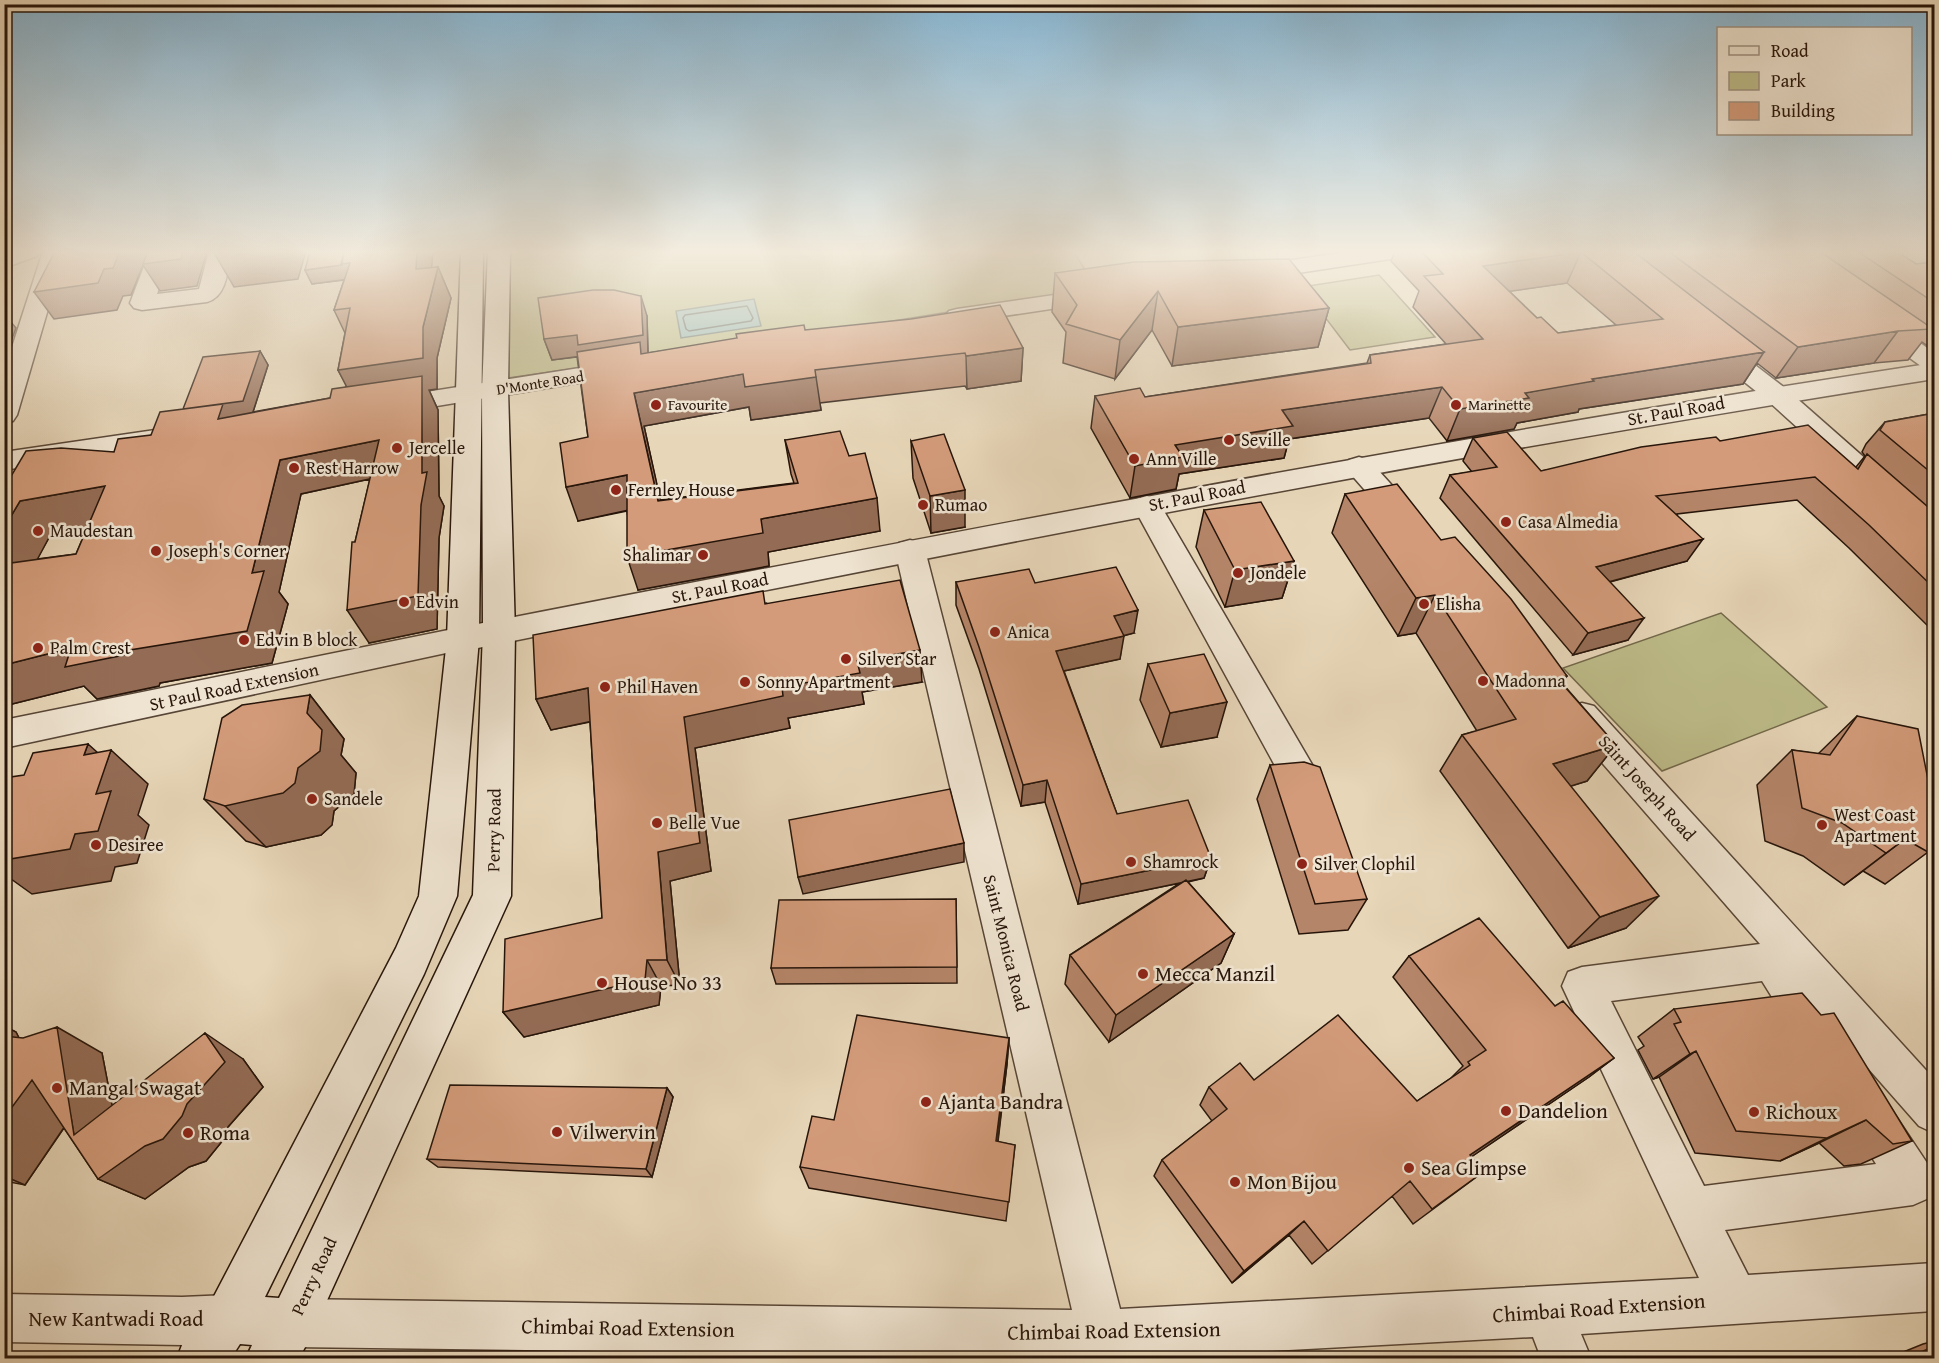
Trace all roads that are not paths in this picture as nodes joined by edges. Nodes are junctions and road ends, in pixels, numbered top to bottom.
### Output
1 (35, 315) edge
2 (476, 315) edge
3 (491, 315) edge
4 (968, 315) edge
5 (1865, 315) edge
6 (938, 319) edge
7 (1694, 330) edge
8 (1935, 364) edge
9 (648, 365) edge
10 (1935, 371) edge
11 (481, 392) junction
12 (1776, 394) junction
13 (360, 410) edge
14 (4, 415) edge
15 (182, 435) edge
16 (4, 461) edge
17 (1359, 466) junction
18 (1147, 506) junction
19 (1935, 535) edge
20 (1431, 546) edge
21 (910, 550) junction
22 (499, 632) junction
23 (463, 639) junction
24 (1558, 689) edge
25 (4, 735) edge
26 (1304, 784) edge
27 (1784, 959) junction
28 (1935, 1111) edge
29 (1692, 1210) junction
30 (1935, 1287) edge
31 (1735, 1300) junction
32 (1547, 1312) junction
33 (4, 1318) edge
34 (228, 1319) junction
35 (281, 1341) edge
36 (1107, 1347) edge
37 (202, 1359) edge
38 (1566, 1359) edge

1 - 14 street
2 - 11 street, Perry Road
3 - 11 street, Perry Road
4 - 6 street
5 - 8 street
7 - 12 street
9 - 11 street, D'Monte Road
10 - 12 street, St. Paul Road
11 - 13 street, D'Monte Road
11 - 22 street, Perry Road
11 - 23 street, Perry Road
12 - 17 street, St. Paul Road
12 - 19 street
15 - 16 street
17 - 18 street, St. Paul Road
17 - 20 street
18 - 21 street, St. Paul Road
18 - 26 street
21 - 22 street, St. Paul Road
21 - 36 street, Saint Monica Road
22 - 23 street, St. Paul Road
22 - 35 street, Perry Road
23 - 25 street, St Paul Road Extension
23 - 34 street, Perry Road
24 - 27 street, Saint Joseph Road
27 - 28 street, Saint Joseph Road
27 - 29 street
27 - 29 street
29 - 31 street
30 - 31 street, Chimbai Road Extension
31 - 32 street, Chimbai Road Extension
32 - 36 street, Chimbai Road Extension
32 - 38 street
33 - 34 street, New Kantwadi Road
34 - 35 street, New Kantwadi Road
34 - 37 street, Perry Road
35 - 36 street, Chimbai Road Extension

